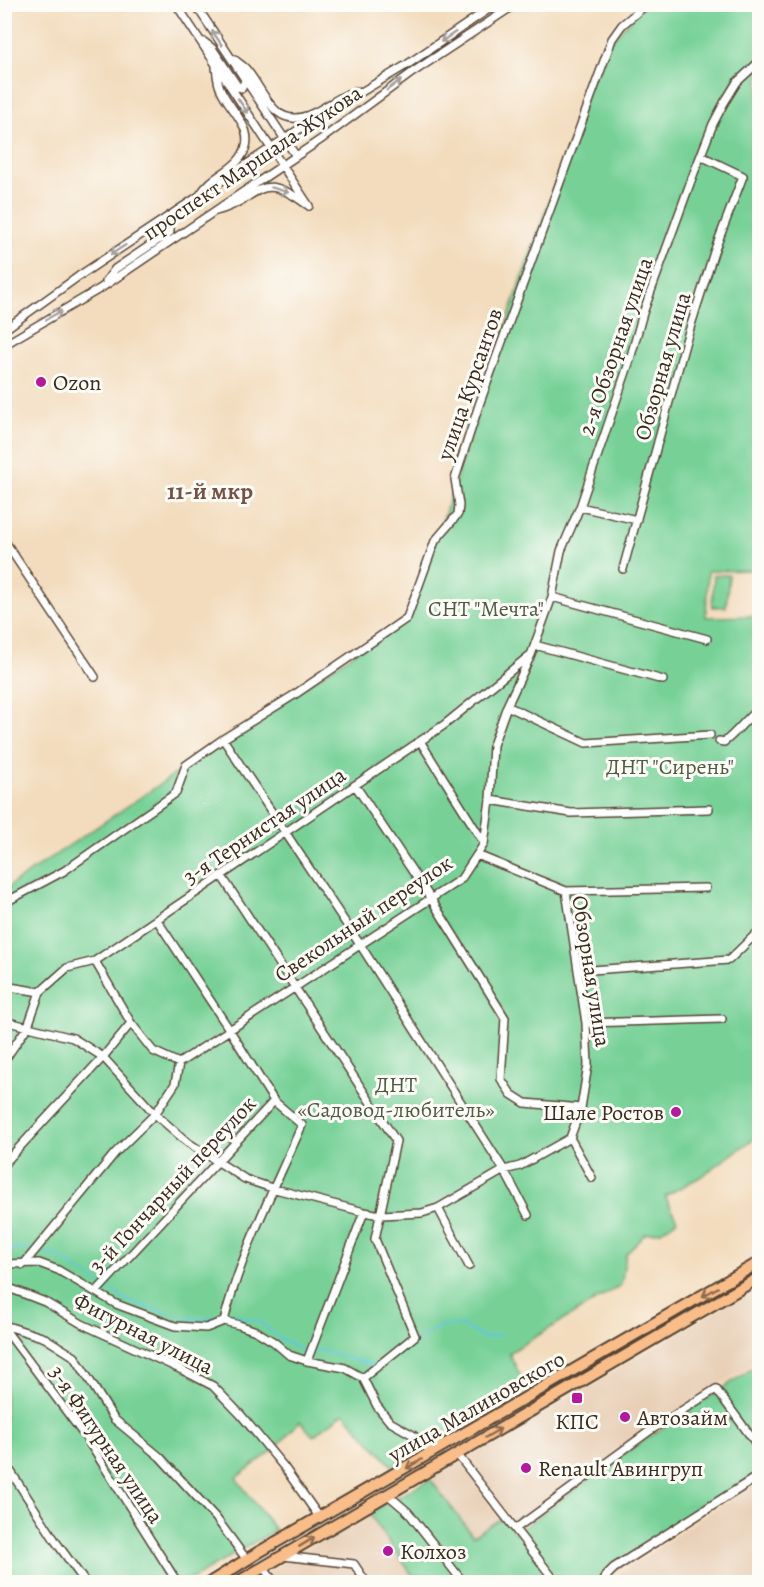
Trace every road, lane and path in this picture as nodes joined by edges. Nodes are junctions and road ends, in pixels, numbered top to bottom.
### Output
1 (176, 4) edge
2 (187, 4) edge
3 (195, 4) edge
4 (496, 4) edge
5 (516, 4) edge
6 (647, 4) edge
7 (201, 15) junction
8 (197, 36) junction
9 (229, 56) junction
10 (759, 61) edge
11 (215, 64) junction
12 (245, 80) junction
13 (362, 91) junction
14 (285, 140) junction
15 (272, 149) junction
16 (296, 156) junction
17 (701, 156) junction
18 (282, 165) junction
19 (198, 198) junction
20 (211, 213) junction
21 (165, 220) junction
22 (100, 288) junction
23 (4, 330) edge
24 (4, 345) edge
25 (580, 507) junction
26 (637, 520) junction
27 (4, 540) edge
28 (624, 569) dead end
29 (552, 597) junction
30 (707, 639) dead end
31 (535, 645) junction
32 (531, 655) junction
33 (95, 677) dead end
34 (663, 680) dead end
35 (507, 706) junction
36 (759, 708) edge
37 (710, 735) dead end
38 (223, 739) junction
39 (420, 741) junction
40 (720, 741) dead end
41 (354, 785) junction
42 (490, 800) junction
43 (709, 809) dead end
44 (285, 831) junction
45 (484, 844) junction
46 (477, 855) junction
47 (220, 875) junction
48 (706, 888) dead end
49 (566, 891) junction
50 (431, 899) junction
51 (4, 903) edge
52 (157, 920) junction
53 (759, 930) edge
54 (361, 946) junction
55 (95, 961) junction
56 (578, 971) junction
57 (4, 986) edge
58 (295, 987) junction
59 (40, 992) junction
60 (722, 1019) dead end
61 (4, 1021) edge
62 (131, 1023) junction
63 (586, 1023) junction
64 (28, 1026) junction
65 (229, 1029) junction
66 (103, 1057) junction
67 (4, 1061) edge
68 (178, 1063) junction
69 (274, 1101) junction
70 (581, 1108) junction
71 (155, 1114) junction
72 (570, 1138) junction
73 (217, 1162) junction
74 (4, 1164) edge
75 (504, 1170) junction
76 (592, 1178) dead end
77 (275, 1189) junction
78 (438, 1208) junction
79 (364, 1212) junction
80 (381, 1215) junction
81 (528, 1215) dead end
82 (759, 1262) edge
83 (4, 1264) edge
84 (23, 1265) junction
85 (469, 1266) dead end
86 (759, 1277) edge
87 (4, 1286) edge
88 (96, 1292) junction
89 (224, 1321) junction
90 (4, 1326) edge
91 (307, 1361) junction
92 (363, 1378) junction
93 (759, 1449) edge
94 (433, 1453) junction
95 (457, 1454) junction
96 (4, 1461) edge
97 (759, 1474) edge
98 (387, 1494) junction
99 (320, 1518) junction
100 (515, 1529) junction
101 (284, 1556) junction
102 (247, 1560) junction
103 (263, 1567) junction
104 (85, 1582) edge
105 (177, 1582) edge
106 (211, 1582) edge
107 (238, 1582) edge
108 (274, 1582) edge
109 (366, 1582) edge
110 (463, 1582) edge
111 (556, 1582) edge
112 (602, 1582) edge

1 - 8 street
2 - 7 street
3 - 7 street
4 -> 13 street, проспект Маршала Жукова
16 -> 5 street, проспект Маршала Жукова
6 - 38 street, улица Курсантов
9 -> 7 street
8 - 11 street
8 - 12 street
9 - 12 street
9 - 13 street
10 - 17 street, 2-я Обзорная улица
11 -> 15 street
11 - 19 street
12 - 14 street
13 - 14 street, проспект Маршала Жукова
14 - 15 street, проспект Маршала Жукова
14 - 16 street
15 - 18 street
15 - 19 street, проспект Маршала Жукова
16 - 18 street, проспект Маршала Жукова
17 - 25 street, 2-я Обзорная улица
17 - 26 street, Обзорная улица
18 - 20 street, проспект Маршала Жукова
20 -> 18 street
19 - 21 street, проспект Маршала Жукова
20 - 22 street, проспект Маршала Жукова
21 - 22 street
21 -> 23 street, проспект Маршала Жукова
24 -> 22 street, проспект Маршала Жукова
25 - 26 street
25 - 29 street, 2-я Обзорная улица
26 - 28 street, Обзорная улица
27 - 33 street
29 - 30 street
29 - 31 street, 2-я Обзорная улица
31 - 32 street, 2-я Обзорная улица
31 - 34 street
32 - 35 street, Свекольный переулок
32 - 39 street, 3-я Тернистая улица
35 - 37 street
35 - 42 street, Свекольный переулок
36 - 40 street
38 - 44 street
38 - 51 street, улица Курсантов
39 - 41 street, 3-я Тернистая улица
39 - 45 street
41 - 44 street, 3-я Тернистая улица
41 - 50 street
42 - 43 street
42 - 45 street, Свекольный переулок
44 - 47 street, 3-я Тернистая улица
44 - 54 street
45 - 46 street, Свекольный переулок
46 - 49 street, Обзорная улица
46 - 50 street, Свекольный переулок
47 - 52 street, 3-я Тернистая улица
47 - 58 street
48 - 49 street
49 - 56 street, Обзорная улица
50 - 54 street, Свекольный переулок
50 - 70 street
52 - 55 street, 3-я Тернистая улица
52 - 65 street
53 - 56 street
54 - 58 street, Свекольный переулок
54 - 75 street
55 - 59 street, 3-я Тернистая улица
55 - 62 street
56 - 63 street, Обзорная улица
57 - 59 street
58 - 65 street, Свекольный переулок
58 - 80 street
59 - 64 street
60 - 63 street
61 - 64 street
62 - 66 street
62 - 68 street
63 - 70 street, Обзорная улица
64 - 66 street
64 - 67 street
65 - 68 street, Свекольный переулок
65 - 69 street
66 - 71 street
66 - 74 street
68 - 71 street
69 - 73 street, 3-й Гончарный переулок
69 - 77 street
70 - 72 street, Обзорная улица
71 - 73 street
71 - 84 street
72 - 75 street
72 - 76 street
73 - 77 street
73 - 88 street, 3-й Гончарный переулок
75 - 78 street
75 - 81 street
77 - 79 street
77 - 89 street
78 - 80 street
78 - 85 street
79 - 80 street
79 - 91 street
80 - 92 street
82 -> 94 highway, улица Малиновского
83 - 84 street
84 - 88 street
95 -> 86 highway, улица Малиновского
87 - 99 street, Фигурная улица
88 - 89 street
89 - 91 street
90 - 102 street
90 - 105 street, 3-я Фигурная улица
91 - 92 street
92 - 94 street
93 - 100 street
94 -> 99 highway, улица Малиновского
95 - 98 highway, улица Малиновского
95 - 100 street
96 - 104 street
97 - 112 street
101 -> 98 highway, улица Малиновского
98 - 110 street
99 - 102 highway, улица Малиновского
100 - 111 street
101 - 103 highway, улица Малиновского
101 - 109 street
102 - 106 highway, улица Малиновского
103 - 107 highway, улица Малиновского
103 - 108 street

